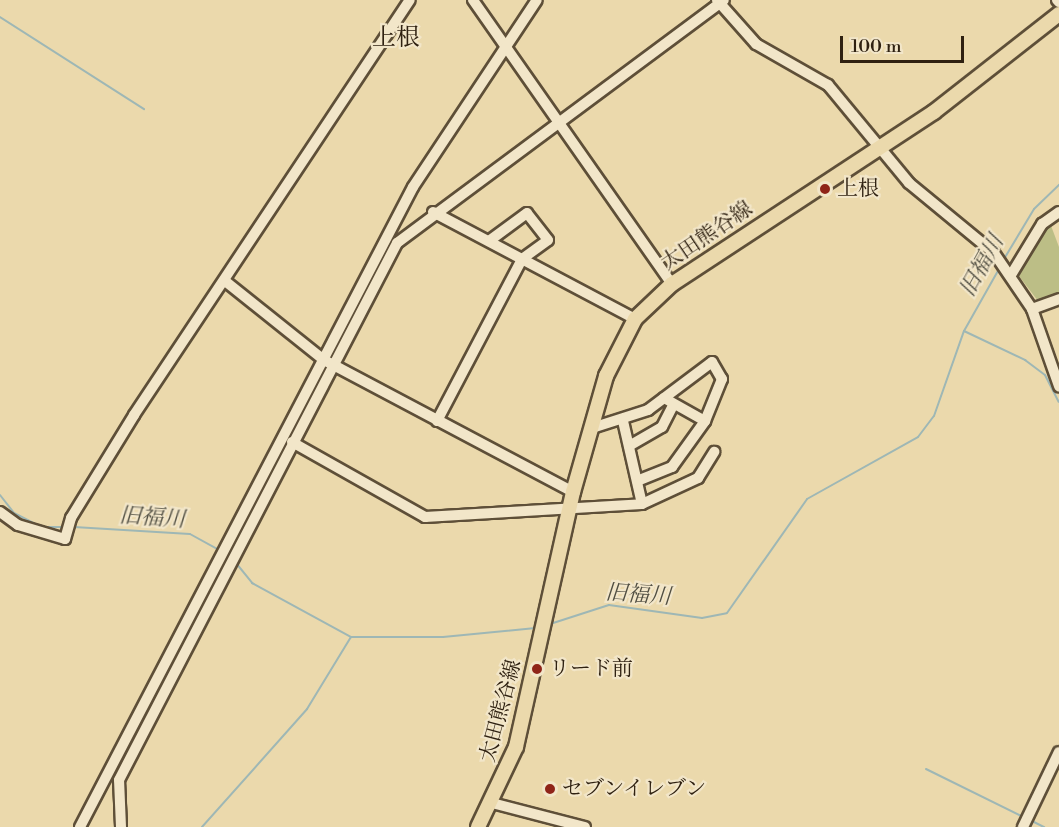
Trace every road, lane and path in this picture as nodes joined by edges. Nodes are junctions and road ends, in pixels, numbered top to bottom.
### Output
1 (410, 0) edge
2 (473, 0) edge
3 (537, 0) edge
4 (720, 1) edge
5 (1059, 14) edge
6 (506, 46) junction
7 (560, 123) junction
8 (879, 147) junction
9 (433, 212) junction
10 (1059, 212) edge
11 (489, 241) junction
12 (522, 259) junction
13 (1010, 273) junction
14 (225, 281) junction
15 (672, 284) junction
16 (1059, 301) edge
17 (1032, 309) junction
18 (635, 318) junction
19 (324, 360) junction
20 (336, 366) junction
21 (1059, 386) edge
22 (663, 398) junction
23 (673, 405) junction
24 (437, 421) junction
25 (623, 421) junction
26 (705, 421) junction
27 (592, 428) junction
28 (285, 436) junction
29 (296, 446) junction
30 (629, 446) junction
31 (714, 452) dead end
32 (637, 481) junction
33 (573, 492) junction
34 (642, 504) junction
35 (569, 509) junction
36 (0, 512) edge
37 (1059, 752) edge
38 (492, 802) junction
39 (80, 827) edge
40 (121, 827) edge
41 (478, 827) edge
42 (585, 827) edge
43 (1023, 827) edge

1 - 14 street
2 - 6 street
3 - 6 street
4 - 7 street
4 - 8 street
5 - 8 main road, 太田熊谷線
6 - 7 street
6 - 19 street
7 - 9 street
7 - 15 street
8 - 13 street
8 - 15 main road, 太田熊谷線
9 - 11 street
9 - 20 street
10 - 13 street
11 - 12 street
11 - 12 street
12 - 18 street
12 - 24 street
13 - 17 street
14 - 19 street
14 - 36 street
15 - 18 main road, 太田熊谷線
16 - 17 street
17 - 21 street
18 - 27 main road, 太田熊谷線
19 - 20 street
19 - 28 street
20 - 24 street
20 - 29 street
22 - 23 street
22 - 25 street
22 - 26 street
23 - 26 street
23 - 30 street
24 - 33 street
25 - 27 street
25 - 30 street
26 - 32 street
27 - 33 main road, 太田熊谷線
28 - 29 street
28 - 39 street
29 - 35 street
29 - 40 street
30 - 32 street
31 - 34 street
32 - 34 street
33 - 35 main road, 太田熊谷線
34 - 35 street
35 - 38 main road, 太田熊谷線
37 - 43 street
38 - 41 main road, 太田熊谷線
38 - 42 street

